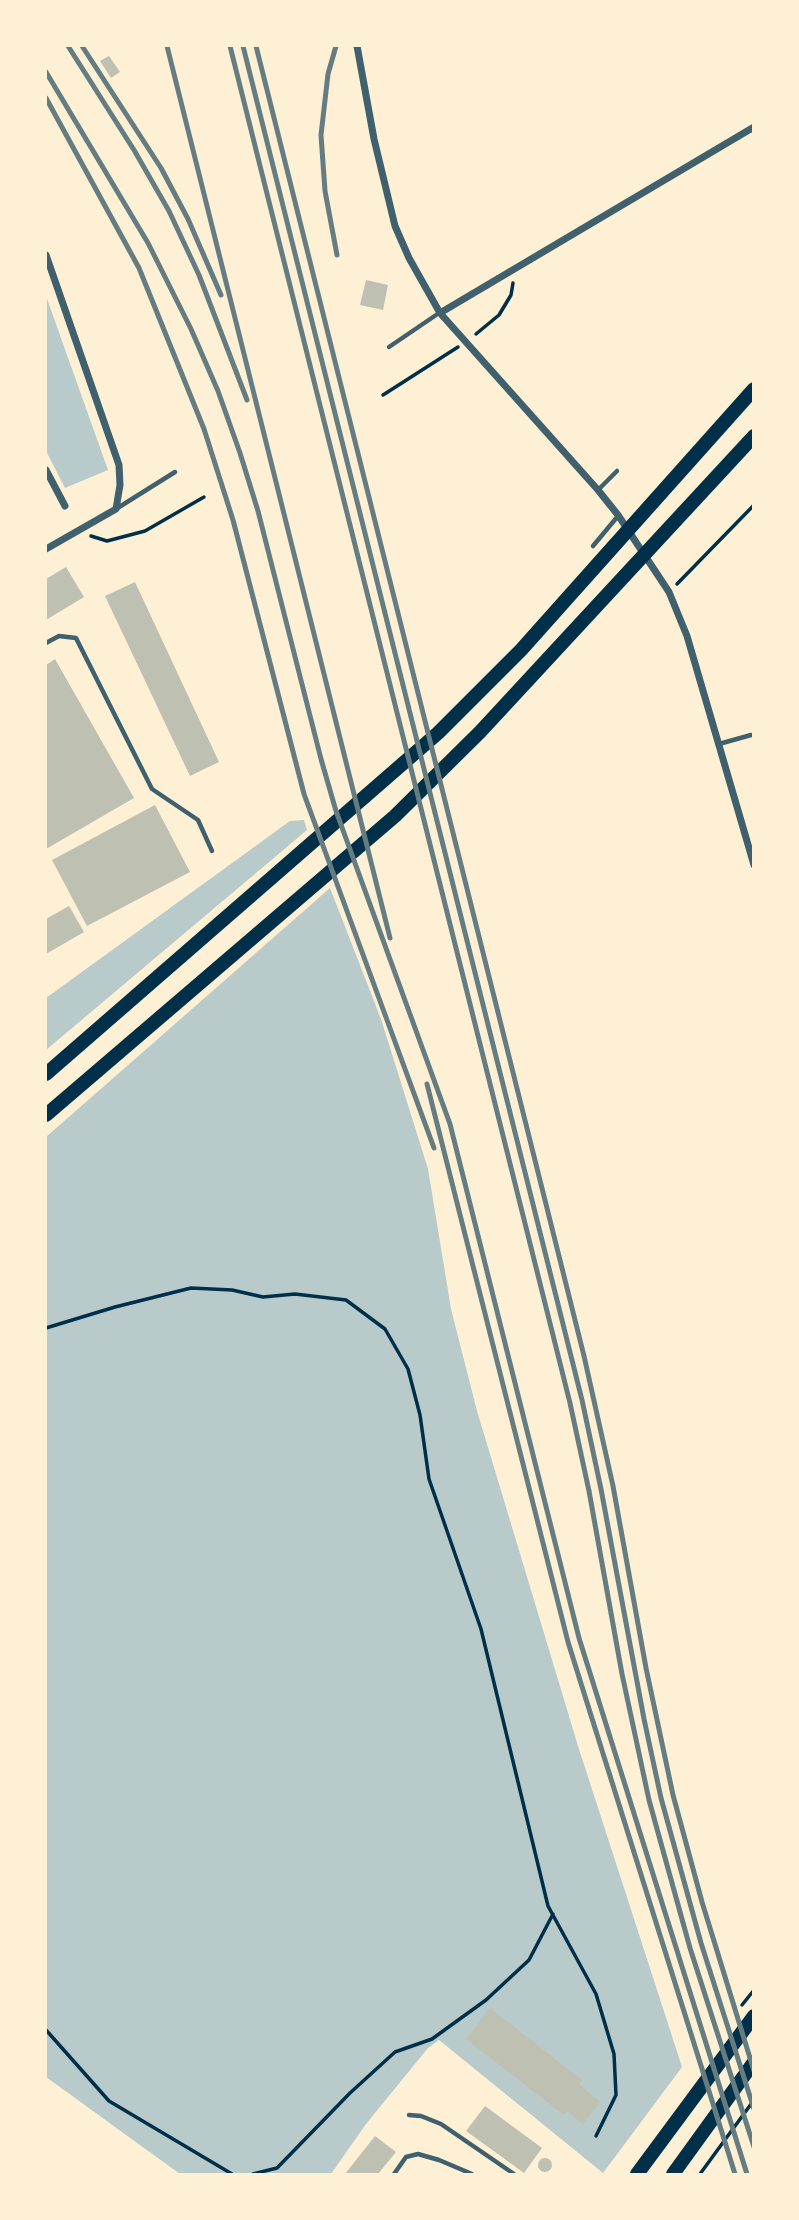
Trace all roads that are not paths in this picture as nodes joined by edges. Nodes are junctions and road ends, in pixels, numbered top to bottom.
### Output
1 (357, 46) edge
2 (754, 127) edge
3 (46, 255) edge
4 (47, 269) edge
5 (440, 313) junction
6 (389, 347) dead end
7 (754, 389) edge
8 (754, 436) edge
9 (46, 470) edge
10 (175, 471) dead end
11 (617, 471) dead end
12 (598, 490) junction
13 (65, 506) dead end
14 (116, 509) junction
15 (618, 515) junction
16 (593, 546) dead end
17 (46, 548) edge
18 (46, 643) edge
19 (751, 735) dead end
20 (719, 744) junction
21 (212, 851) dead end
22 (754, 864) edge
23 (46, 1074) edge
24 (46, 1115) edge
25 (754, 2017) edge
26 (754, 2062) edge
27 (409, 2115) dead end
28 (394, 2175) edge
29 (472, 2175) edge
30 (514, 2175) edge
31 (637, 2175) edge
32 (673, 2175) edge

1 - 5 street
2 - 5 street
3 - 4 street
4 - 14 street
5 - 6 lane
5 - 12 street
7 - 23 main road
8 - 24 main road
9 - 13 street
10 - 14 lane
11 - 12 lane
12 - 15 street
14 - 17 street
15 - 16 lane
15 - 20 street
18 - 21 lane
19 - 20 lane
20 - 22 street
25 - 31 main road
26 - 32 main road
27 - 30 lane
28 - 29 lane

